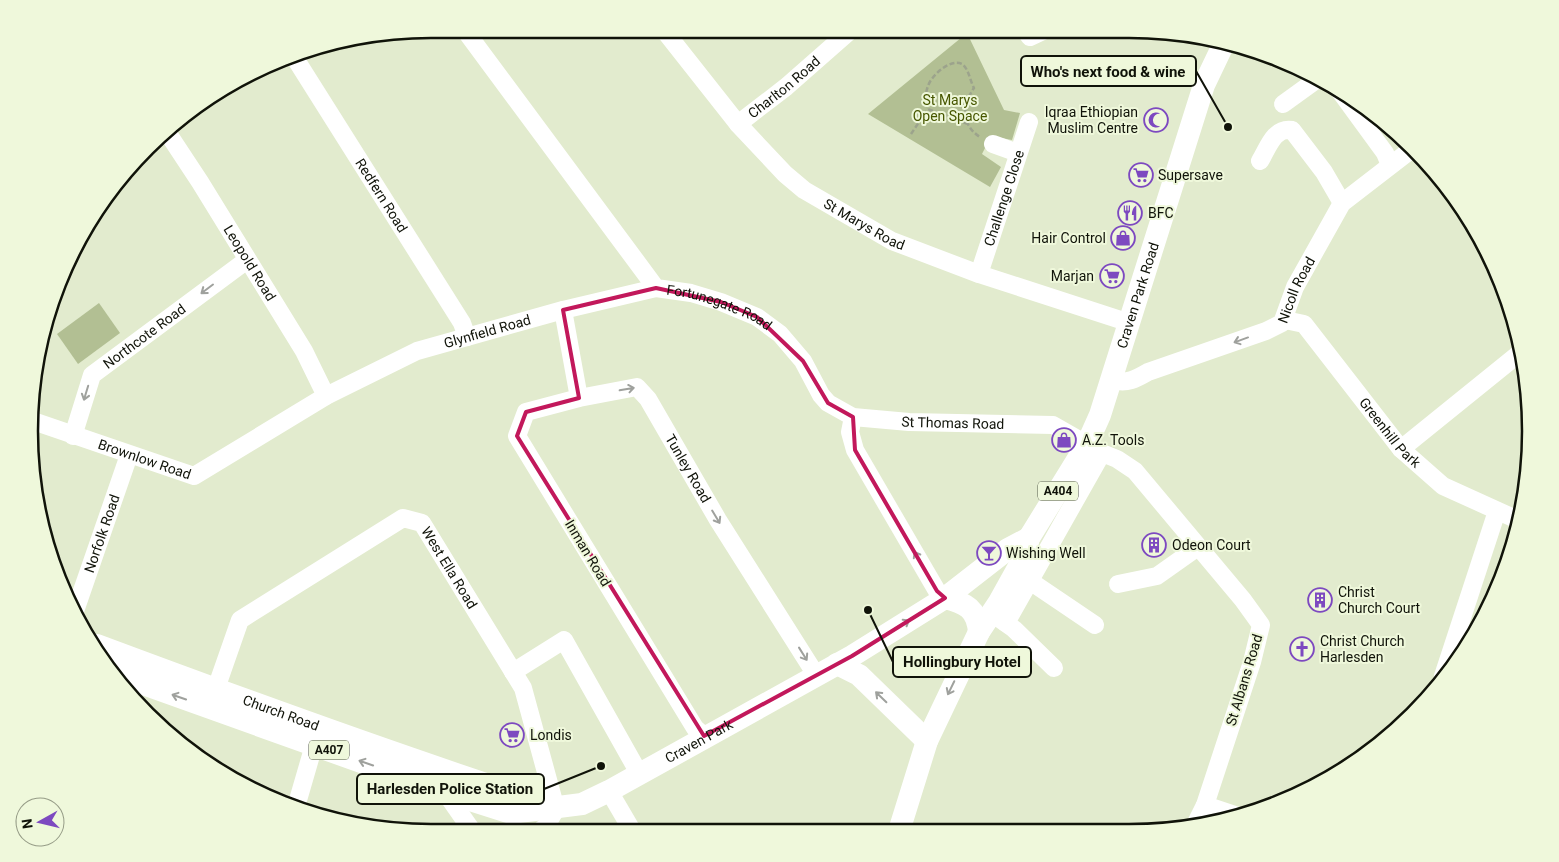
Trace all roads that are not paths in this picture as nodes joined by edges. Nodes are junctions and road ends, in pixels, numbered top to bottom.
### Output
1 (471, 38) edge
2 (670, 38) edge
3 (842, 38) edge
4 (1221, 49) edge
5 (297, 61) edge
6 (1312, 83) edge
7 (1283, 104) dead end
8 (1352, 107) edge
9 (1029, 122) dead end
10 (738, 124) junction
11 (170, 137) edge
12 (987, 141) road end
13 (1406, 153) edge
14 (1018, 154) junction
15 (1260, 161) dead end
16 (1390, 166) junction
17 (1342, 203) junction
18 (247, 260) junction
19 (979, 274) junction
20 (656, 288) junction
21 (563, 310) junction
22 (1285, 320) junction
23 (1130, 323) junction
24 (467, 337) junction
25 (1515, 357) edge
26 (1113, 380) junction
27 (326, 396) junction
28 (579, 398) junction
29 (853, 417) junction
30 (38, 423) edge
31 (1053, 425) joint
32 (73, 436) junction
33 (1094, 449) junction
34 (1401, 449) junction
35 (130, 455) junction
36 (1497, 511) junction
37 (1512, 517) edge
38 (1029, 538) junction
39 (1198, 547) junction
40 (1023, 576) junction
41 (1118, 584) dead end
42 (945, 598) junction
43 (77, 604) edge
44 (999, 618) junction
45 (1095, 625) dead end
46 (979, 632) junction
47 (103, 648) edge
48 (861, 649) junction
49 (1449, 659) edge
50 (837, 664) junction
51 (1054, 668) dead end
52 (514, 672) junction
53 (816, 675) junction
54 (859, 675) junction
55 (123, 676) edge
56 (212, 698) junction
57 (938, 713) junction
58 (904, 718) junction
59 (704, 736) junction
60 (927, 741) junction
61 (314, 745) junction
62 (640, 775) junction
63 (609, 791) junction
64 (445, 792) junction
65 (298, 801) edge
66 (1205, 805) junction
67 (551, 809) junction
68 (1226, 812) edge
69 (1198, 818) edge
70 (467, 824) edge
71 (547, 824) edge
72 (628, 824) edge
73 (901, 824) edge

1 - 20 street, Fortunegate Road
2 - 10 street, St Marys Road
3 - 10 street, Charlton Road
4 - 23 main road, Craven Park Road / A404
5 - 24 street, Redfern Road
6 - 7 street
8 - 16 street
9 - 14 street, Challenge Close
10 - 19 street, St Marys Road
11 - 18 street, Leopold Road
12 - 14 street
13 - 16 street, Nicoll Road
14 - 19 street, Challenge Close
15 - 17 street
16 - 17 street, Nicoll Road
17 - 22 street, Nicoll Road
18 - 27 street, Leopold Road
18 -> 32 street, Northcote Road
19 - 23 street, St Marys Road
20 - 21 street, Glynfield Road
20 - 29 street, Fortunegate Road
21 - 24 street, Glynfield Road
21 - 28 street
22 -> 26 street, Nicoll Road
22 - 34 street, Greenhill Park
23 - 26 main road, Craven Park Road / A404
24 - 27 street, Glynfield Road
25 - 34 street
26 - 33 main road, Craven Park Road / A404
27 - 35 street, Brownlow Road
28 -> 53 street, Tunley Road
28 - 59 street, Inman Road
29 - 31 street, St Thomas Road
42 -> 29 street
30 - 32 street, Brownlow Road
31 - 33 street, St Albans Road
32 - 35 street, Brownlow Road
33 - 38 main road, Craven Park Road / A404
33 - 39 street, St Albans Road
33 - 40 street, Craven Park Road
34 - 36 street, Greenhill Park
35 - 43 street, Norfolk Road
36 - 37 street, Greenhill Park
36 - 49 street
38 - 40 main road, Craven Park Road / A404
38 - 42 main road
39 - 41 street
39 - 66 street, St Albans Road
40 - 44 main road, Craven Park Road / A404
40 - 45 street
42 - 46 main road
48 -> 42 main road, Craven Park
44 - 46 main road, Craven Park Road / A404
44 - 51 street
46 -> 57 main road, A404
47 - 56 main road, Church Road / A407
48 - 50 main road, Craven Park / A407
48 - 54 main road
50 - 53 main road, Craven Park / A407
50 - 54 main road
52 - 56 street, West Ella Road
52 - 62 street
52 - 67 street, West Ella Road
53 - 59 main road, Craven Park / A407
58 -> 54 main road
56 -> 55 main road, Church Road / A407
56 - 61 main road, Church Road / A407
56 - 67 main road, Church Road / A407
57 - 58 main road
57 - 60 main road, A404
58 - 60 main road
59 - 62 main road, Craven Park / A407
60 - 73 main road, A404
64 -> 61 main road, Church Road / A407
61 - 65 street
62 - 63 main road, Craven Park / A407
63 - 67 main road, Craven Park / A407
63 - 72 street
64 - 67 main road, Church Road / A407
64 - 70 street
66 - 68 street
66 - 69 street
67 - 71 street

